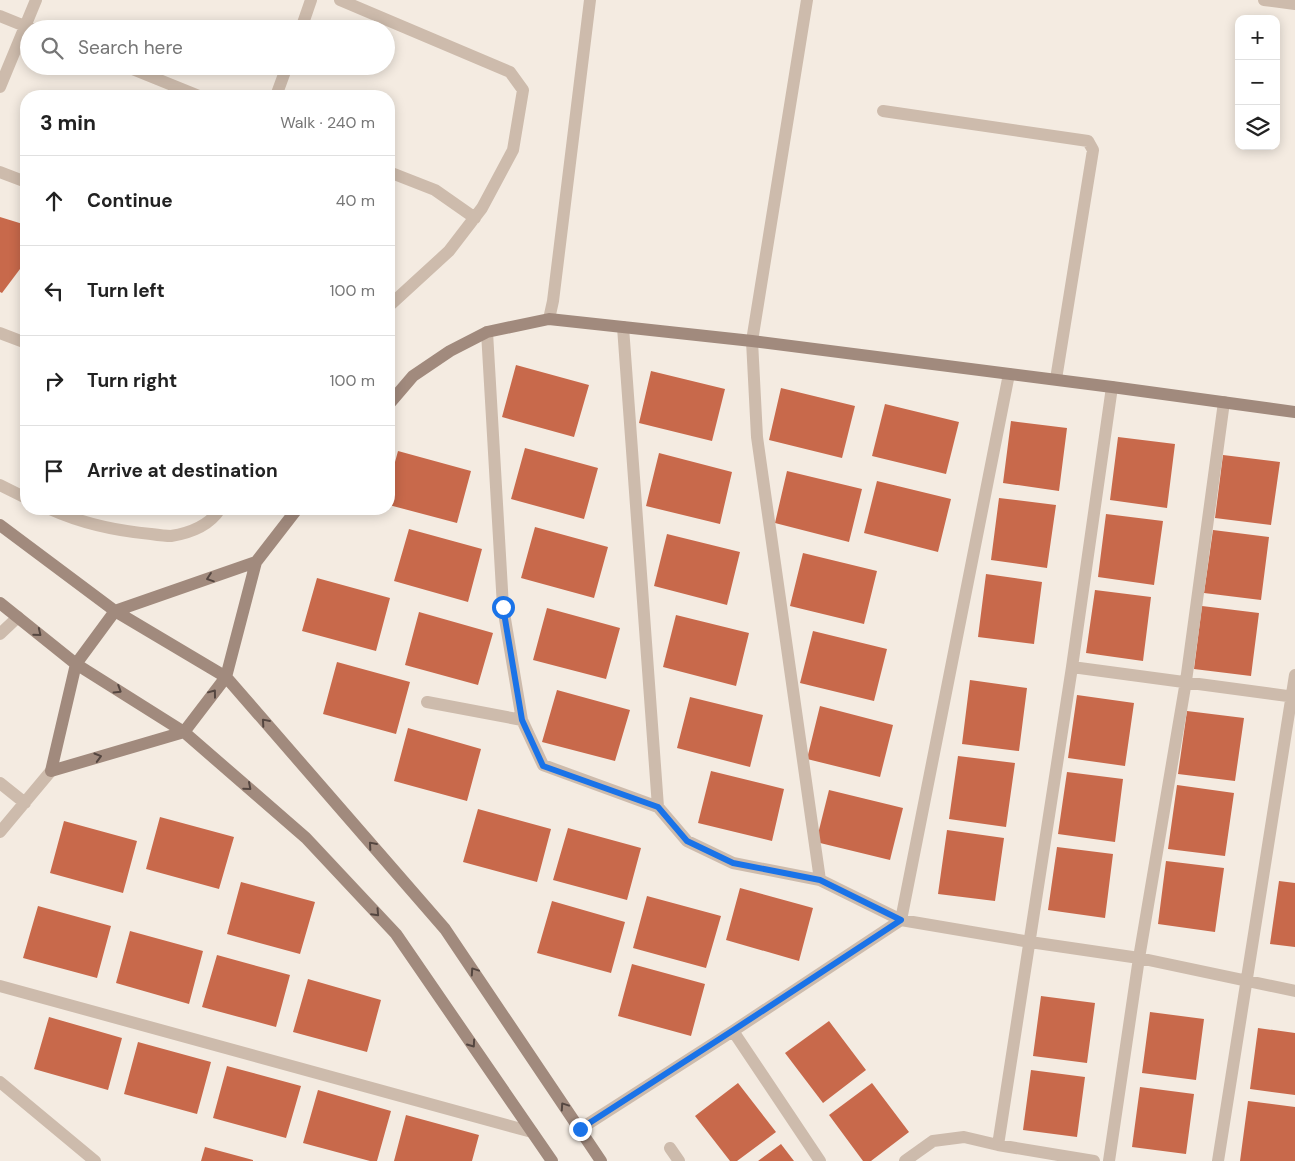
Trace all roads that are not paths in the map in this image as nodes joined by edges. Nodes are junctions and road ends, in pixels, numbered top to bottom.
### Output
1 (36, 0) edge
2 (311, 0) edge
3 (340, 0) edge
4 (590, 0) edge
5 (807, 0) edge
6 (1264, 0) edge
7 (1295, 4) edge
8 (0, 16) edge
9 (31, 20) edge
10 (304, 20) edge
11 (387, 20) edge
12 (395, 23) edge
13 (20, 24) edge
14 (20, 46) edge
15 (147, 75) edge
16 (284, 75) edge
17 (0, 87) edge
18 (184, 90) edge
19 (278, 90) edge
20 (883, 111) dead end
21 (0, 172) edge
22 (395, 174) edge
23 (20, 180) edge
24 (475, 218) junction
25 (395, 301) edge
26 (549, 319) junction
27 (623, 328) junction
28 (0, 332) edge
29 (487, 332) junction
30 (20, 340) edge
31 (752, 340) junction
32 (1009, 374) junction
33 (1056, 379) junction
34 (1112, 386) junction
35 (395, 397) edge
36 (1224, 402) junction
37 (1295, 412) edge
38 (0, 485) edge
39 (20, 495) edge
40 (64, 515) edge
41 (216, 515) edge
42 (292, 515) edge
43 (0, 525) edge
44 (256, 562) junction
45 (0, 603) edge
46 (115, 611) junction
47 (18, 617) junction
48 (0, 634) edge
49 (76, 664) junction
50 (1072, 667) junction
51 (1295, 675) edge
52 (226, 677) junction
53 (1186, 682) junction
54 (1294, 696) edge
55 (427, 702) dead end
56 (522, 720) junction
57 (184, 732) junction
58 (52, 771) junction
59 (0, 783) edge
60 (25, 803) junction
61 (658, 807) junction
62 (0, 832) edge
63 (820, 880) junction
64 (901, 920) junction
65 (1030, 942) junction
66 (1139, 958) junction
67 (1246, 981) junction
68 (0, 986) edge
69 (1295, 990) edge
70 (732, 1031) junction
71 (0, 1082) edge
72 (580, 1129) junction
73 (532, 1132) junction
74 (998, 1145) junction
75 (670, 1148) dead end
76 (95, 1161) edge
77 (552, 1161) edge
78 (601, 1161) edge
79 (679, 1161) edge
80 (820, 1161) edge
81 (905, 1161) edge
82 (1094, 1161) edge
83 (1109, 1161) edge
84 (1218, 1161) edge

1 - 9 street
2 - 10 street
3 - 11 street
4 - 26 street
5 - 31 street
6 - 7 street
8 - 13 street
12 - 24 street
14 - 17 street
15 - 18 street
16 - 19 street
20 - 33 street
21 - 23 street
22 - 24 street
24 - 25 street
26 - 27 street
26 - 29 street
27 - 31 street
27 - 61 street
28 - 30 street
29 - 35 street
29 - 56 street
31 - 32 street
31 - 63 street
32 - 33 street
32 - 64 street
33 - 34 street
34 - 36 street
34 - 50 street
36 - 37 street
36 - 53 street
38 - 39 street
40 - 41 street
42 - 44 street
43 - 46 street
44 -> 46 street
44 - 52 street
45 - 47 street
46 - 49 street
46 - 52 street
47 - 48 street
47 -> 49 street
49 -> 57 street
49 - 58 street
50 - 53 street
50 - 65 street
51 - 54 street
57 -> 52 street
72 -> 52 street
53 - 54 street
53 - 66 street
54 - 67 street
55 - 56 street
56 - 61 street
58 -> 57 street
57 -> 73 street
58 - 60 street
59 - 60 street
60 - 62 street
61 - 63 street
63 - 64 street
64 - 65 street
64 - 70 street
65 - 66 street
65 - 74 street
66 - 67 street
66 - 83 street
67 - 69 street
67 - 84 street
68 - 73 street
70 - 72 street
70 - 80 street
71 - 76 street
72 - 78 street
73 - 77 street
74 - 81 street
74 - 82 street
75 - 79 street

